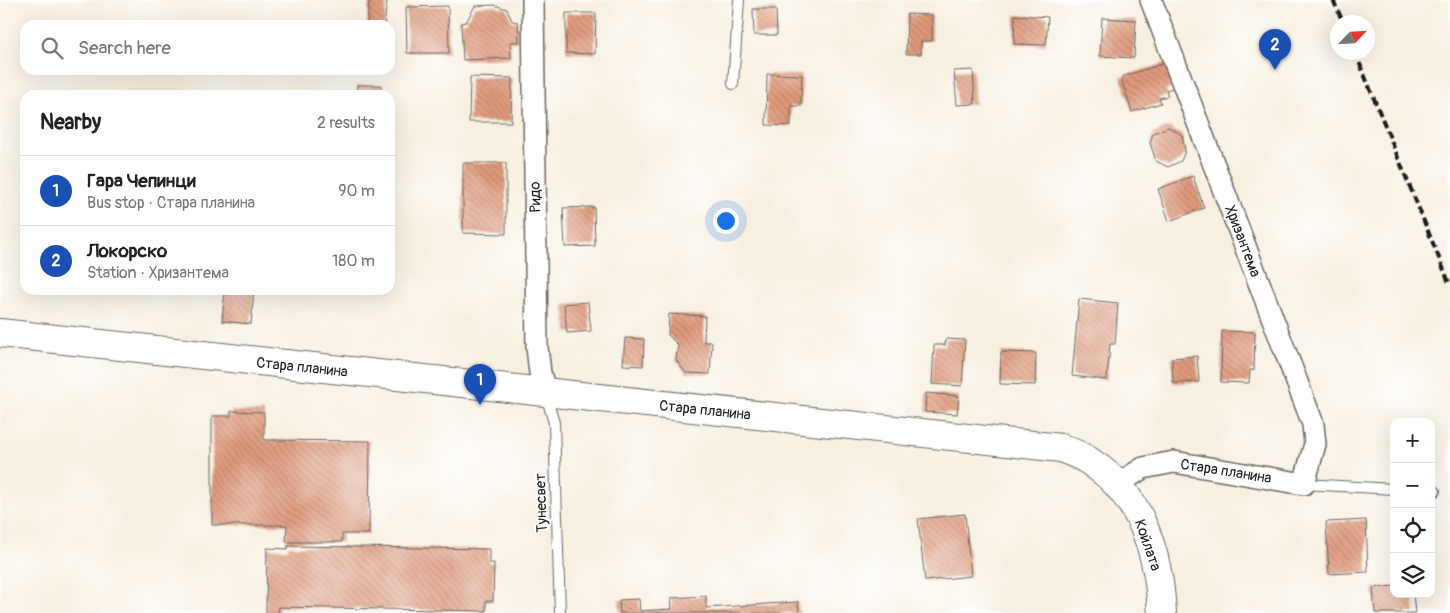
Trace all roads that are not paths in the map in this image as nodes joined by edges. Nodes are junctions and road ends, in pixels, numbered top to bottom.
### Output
1 (533, 0) edge
2 (739, 0) edge
3 (1151, 0) edge
4 (733, 84) dead end
5 (0, 333) edge
6 (546, 394) junction
7 (1118, 484) junction
8 (1304, 484) junction
9 (1390, 489) edge
10 (560, 613) edge
11 (1162, 613) edge

1 - 6 street, Ридо
2 - 4 lane
3 - 8 street, Хризантема
5 - 6 street, Стара планина
6 - 7 street, Стара планина
6 - 10 lane, Тунесвет
7 - 8 street, Стара планина
7 - 11 street, Койлата
8 - 9 lane, Стара планина

